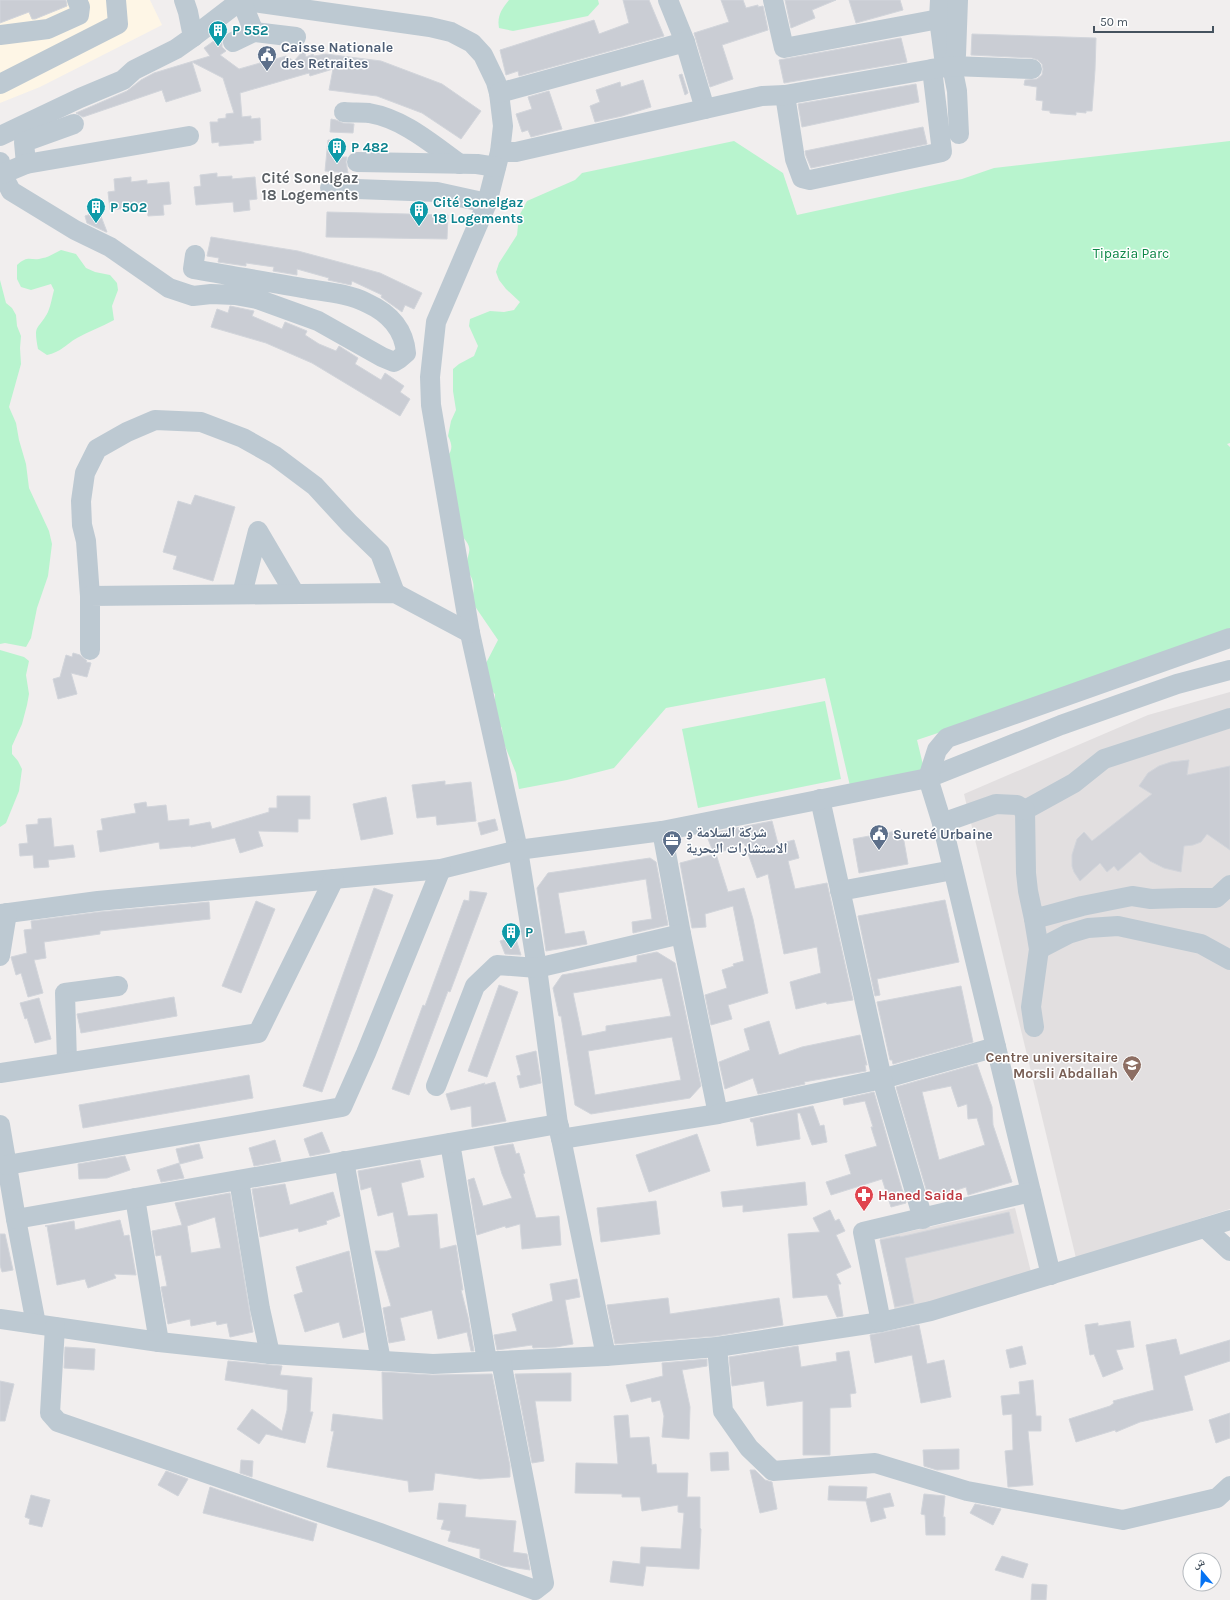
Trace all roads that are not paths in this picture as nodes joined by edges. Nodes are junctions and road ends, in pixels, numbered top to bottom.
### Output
1 (77, 0) edge
2 (116, 0) edge
3 (184, 0) edge
4 (240, 0) edge
5 (668, 0) edge
6 (773, 0) edge
7 (958, 0) edge
8 (940, 10) edge
9 (254, 32) junction
10 (0, 35) edge
11 (193, 37) junction
12 (296, 38) dead end
13 (233, 42) dead end
14 (685, 42) junction
15 (952, 66) junction
16 (1032, 68) dead end
17 (932, 69) junction
18 (0, 84) edge
19 (499, 93) junction
20 (785, 95) junction
21 (705, 109) junction
22 (344, 112) dead end
23 (74, 124) dead end
24 (959, 134) dead end
25 (0, 136) edge
26 (189, 136) dead end
27 (504, 157) junction
28 (357, 162) dead end
29 (26, 164) junction
30 (460, 164) junction
31 (1, 168) edge
32 (330, 188) dead end
33 (487, 203) junction
34 (195, 255) dead end
35 (395, 593) junction
36 (242, 594) junction
37 (295, 594) junction
38 (90, 596) junction
39 (470, 632) junction
40 (1230, 638) edge
41 (90, 650) dead end
42 (1230, 670) edge
43 (1230, 718) edge
44 (928, 778) junction
45 (820, 799) junction
46 (1025, 810) junction
47 (942, 823) junction
48 (662, 831) junction
49 (518, 850) junction
50 (442, 869) junction
51 (953, 870) junction
52 (334, 879) junction
53 (1230, 885) edge
54 (840, 891) junction
55 (3, 914) edge
56 (1034, 919) junction
57 (681, 934) junction
58 (1039, 949) junction
59 (0, 956) edge
60 (1230, 960) edge
61 (538, 972) junction
62 (118, 986) dead end
63 (1034, 1027) dead end
64 (996, 1047) junction
65 (67, 1062) junction
66 (0, 1073) edge
67 (882, 1079) junction
68 (436, 1086) dead end
69 (718, 1114) junction
70 (0, 1125) edge
71 (559, 1132) junction
72 (450, 1143) junction
73 (4, 1158) edge
74 (344, 1161) junction
75 (239, 1180) junction
76 (1031, 1192) junction
77 (135, 1198) junction
78 (16, 1219) junction
79 (923, 1219) junction
80 (1230, 1220) edge
81 (1205, 1228) junction
82 (1230, 1251) edge
83 (1051, 1275) junction
84 (0, 1319) edge
85 (881, 1322) junction
86 (46, 1325) junction
87 (158, 1342) junction
88 (717, 1347) junction
89 (270, 1354) junction
90 (606, 1356) junction
91 (381, 1361) junction
92 (494, 1361) junction
93 (1230, 1486) edge

1 - 10 street
2 - 18 street
3 - 11 street
4 - 9 street
4 - 11 street
4 - 19 street
5 - 14 street
6 - 8 street
7 - 15 street
8 - 15 street
9 - 12 street
9 - 13 street
11 - 25 street
14 - 19 street
14 - 21 street
15 - 16 street
15 - 17 street
15 - 24 street
17 - 20 street
17 - 20 street
19 - 27 street
20 - 21 street
21 - 27 street
22 - 30 street
23 - 29 street
26 - 29 street
27 - 30 street
27 - 33 street
28 - 30 street
29 - 31 street
31 - 34 street
32 - 33 street
33 - 39 street
35 - 37 street
35 - 38 street
35 - 39 street
36 - 37 street
36 - 37 street
36 - 38 street
38 - 41 street
39 - 49 street
40 - 44 street
42 - 44 street
43 - 46 street
44 - 45 street
44 - 47 street
45 - 48 street
45 - 54 street
46 - 47 street
46 - 56 street
47 - 51 street
48 - 49 street
48 - 57 street
49 - 50 street
49 - 61 street
50 - 52 street
50 - 73 street
51 - 54 street
51 - 64 street
52 - 55 street
52 - 65 street
53 - 56 street
54 - 67 street
55 - 59 street
56 - 58 street
57 - 61 street
57 - 69 street
58 - 60 street
58 - 63 street
61 - 68 street
61 - 71 street
62 - 65 street
64 - 67 street
64 - 76 street
65 - 66 street
67 - 69 street
67 - 79 street
69 - 71 street
70 - 73 street
71 - 72 street
71 - 90 street
72 - 74 street
72 - 92 street
73 - 78 street
74 - 75 street
74 - 91 street
75 - 77 street
75 - 89 street
76 - 79 street
76 - 83 street
77 - 78 street
77 - 87 street
78 - 86 street
79 - 85 street
80 - 81 street
81 - 82 street
81 - 83 street
83 - 85 street
84 - 86 street
85 - 88 street
86 - 87 street
86 - 92 street
87 - 89 street
88 - 90 street
88 - 93 street
89 - 91 street
90 - 92 street
91 - 92 street

